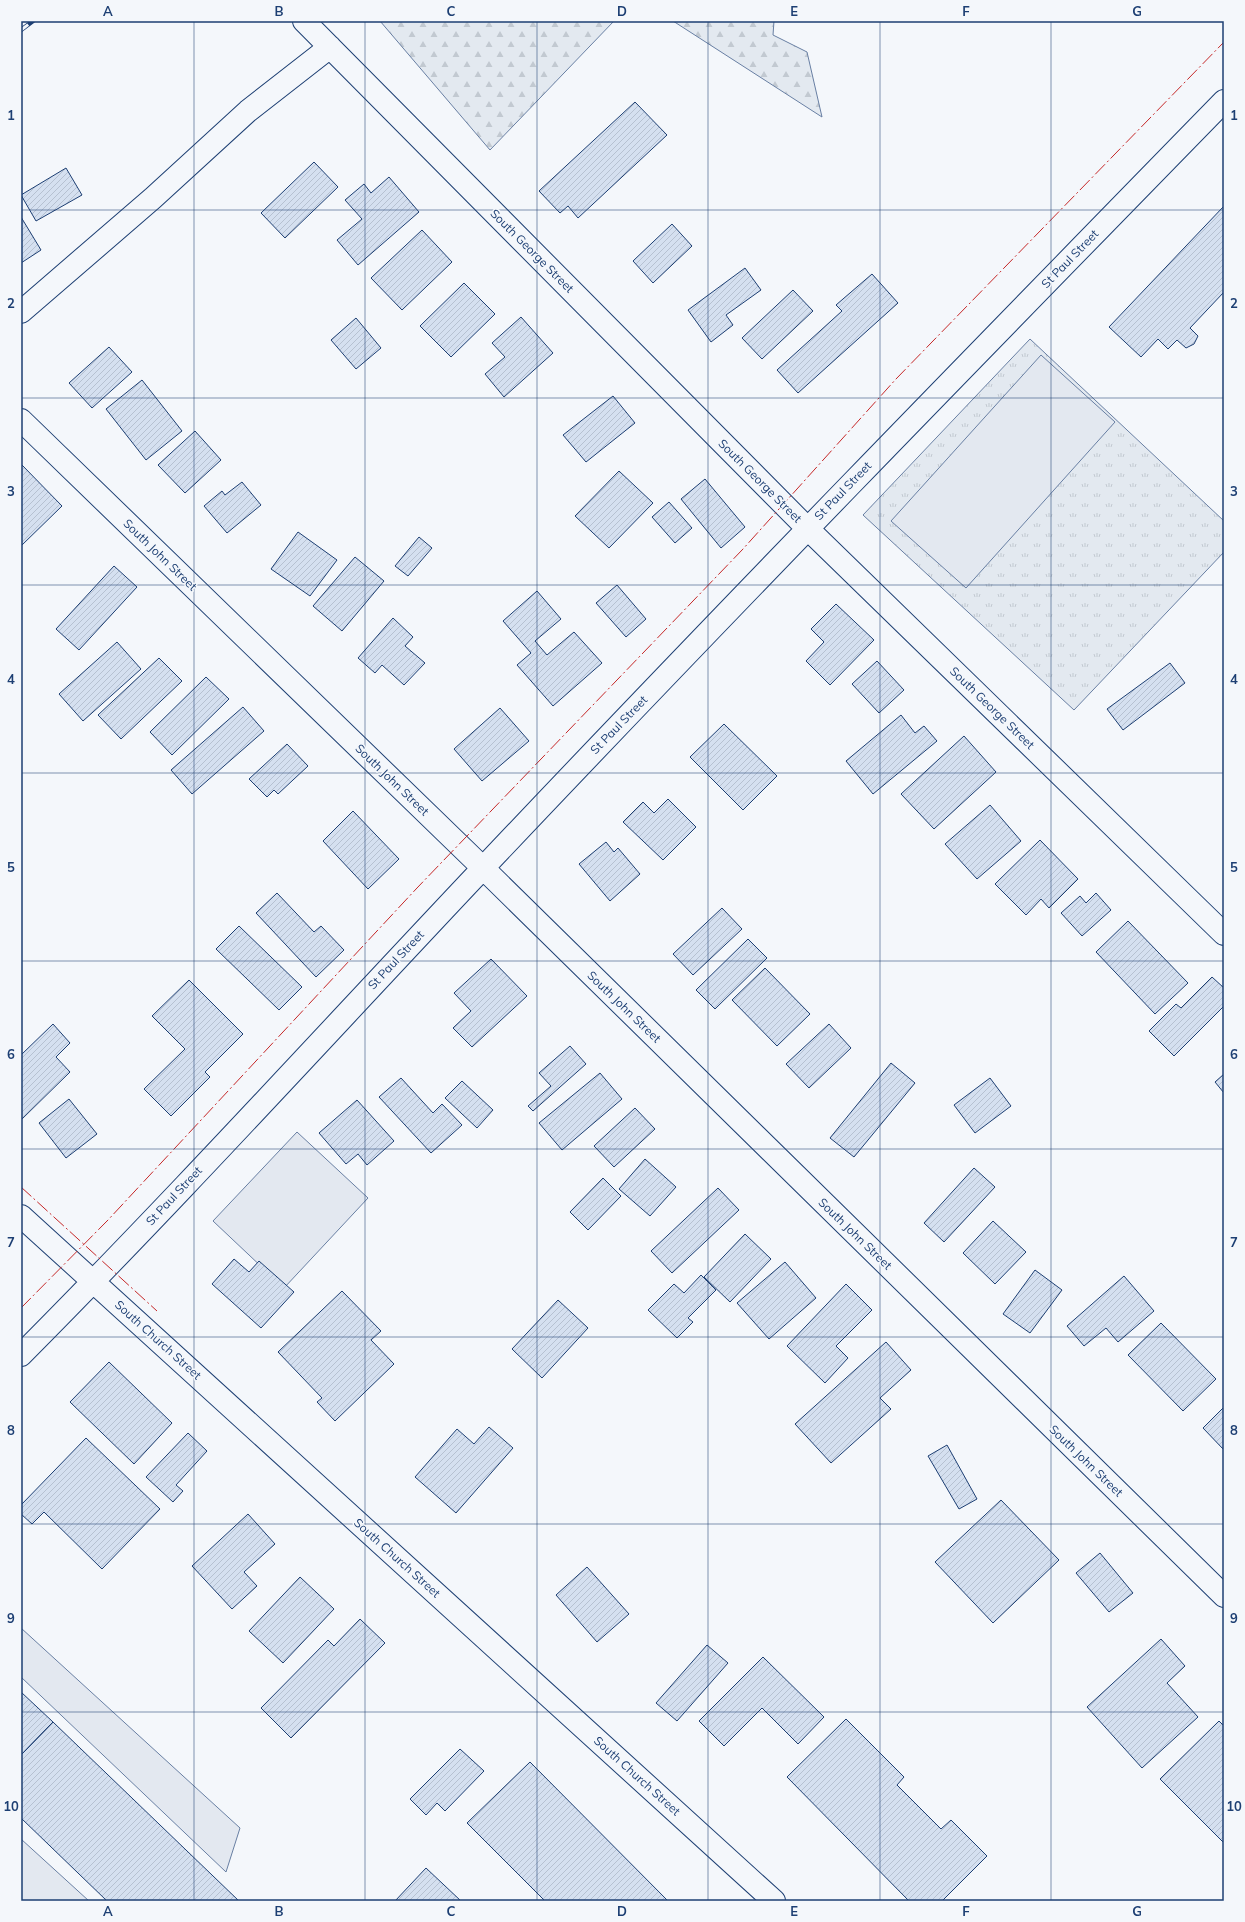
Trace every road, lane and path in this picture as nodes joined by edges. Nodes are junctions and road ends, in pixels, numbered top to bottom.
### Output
1 (304, 21) edge
2 (330, 47) junction
3 (1224, 101) edge
4 (21, 312) edge
5 (21, 420) edge
6 (807, 528) junction
7 (483, 868) junction
8 (1224, 934) edge
9 (21, 1216) edge
10 (94, 1282) junction
11 (21, 1355) edge
12 (1224, 1596) edge
13 (774, 1901) edge

1 - 2 street, South George Street
2 - 4 street
2 - 6 street, South George Street
3 - 6 street, St Paul Street
5 - 7 street, South John Street
6 - 7 street, St Paul Street
6 - 8 street, South George Street
7 - 10 street, St Paul Street
7 - 12 street, South John Street
9 - 10 street, South Church Street
10 - 11 street, St Paul Street
10 - 13 street, South Church Street

